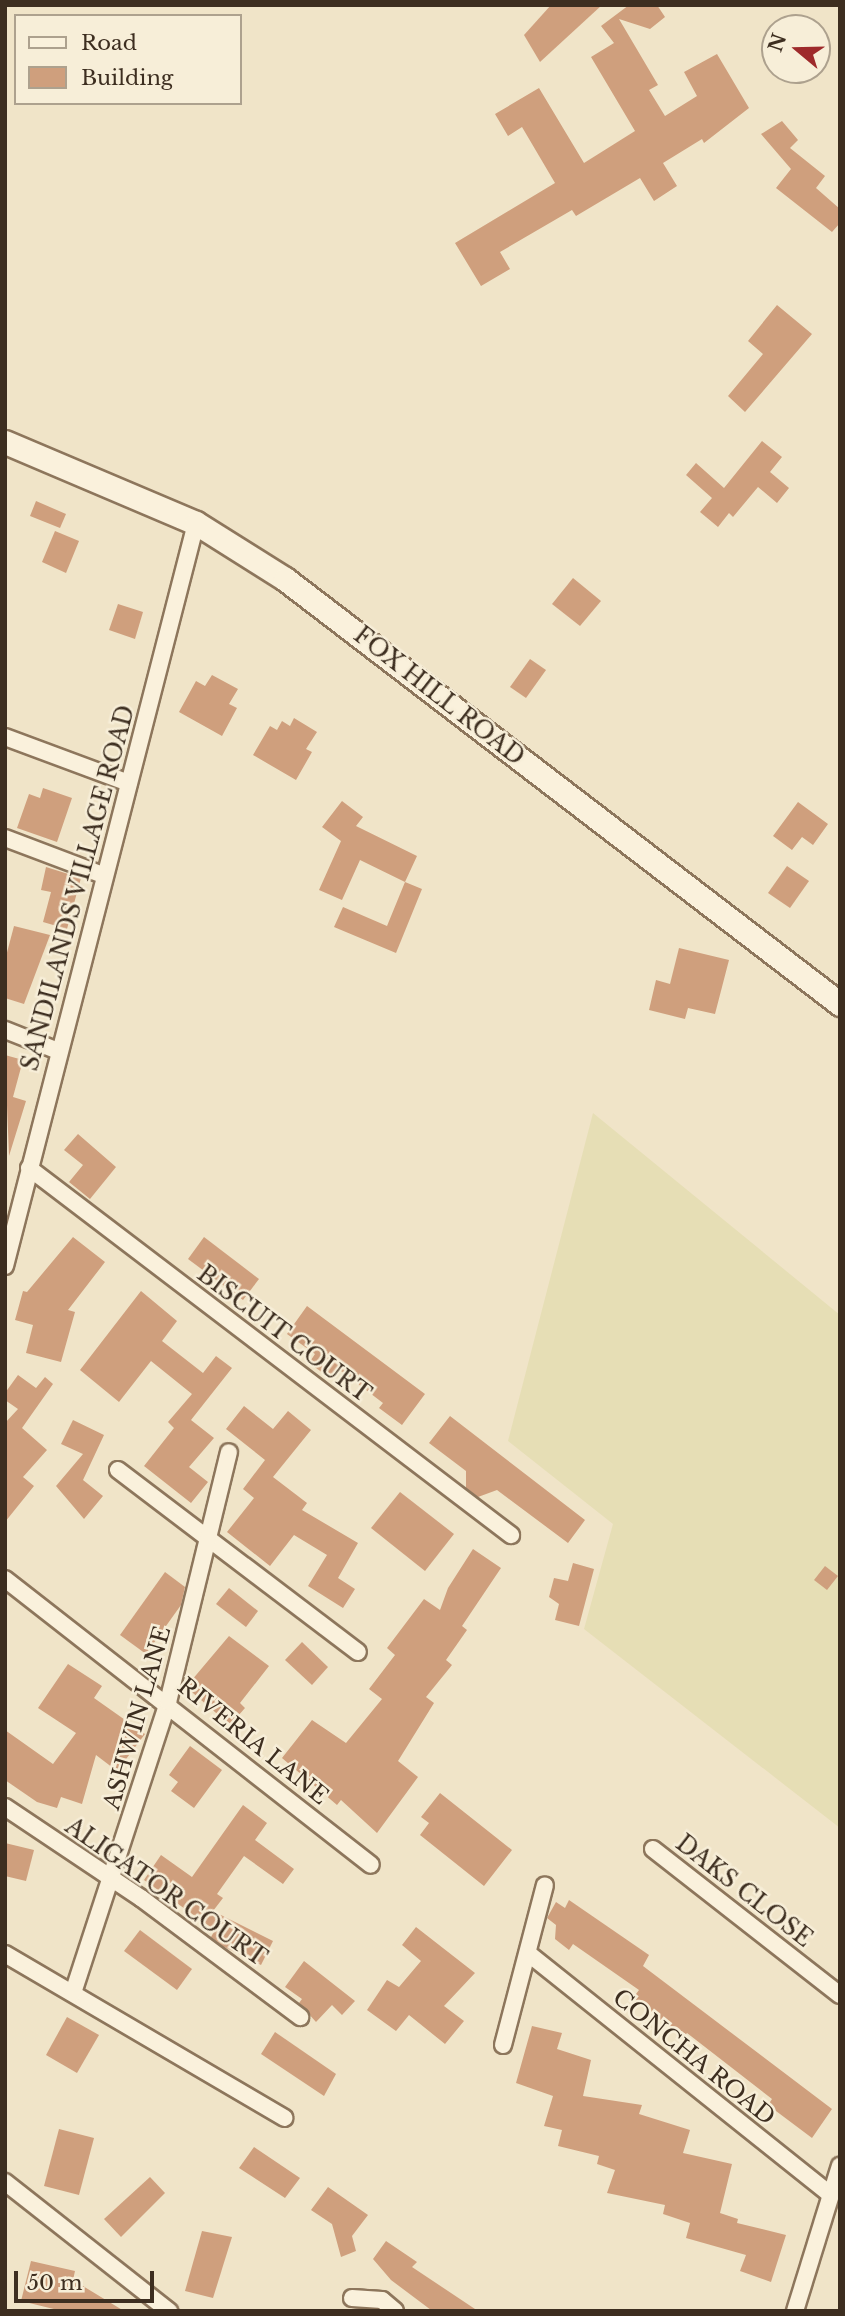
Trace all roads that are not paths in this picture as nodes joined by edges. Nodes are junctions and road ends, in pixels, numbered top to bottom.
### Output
1 (5, 442) edge
2 (196, 523) junction
3 (5, 737) edge
4 (129, 783) junction
5 (5, 838) edge
6 (103, 875) junction
7 (840, 1004) edge
8 (5, 1030) edge
9 (58, 1051) junction
10 (29, 1168) junction
11 (5, 1266) edge
12 (229, 1452) dead end
13 (118, 1470) dead end
14 (511, 1535) dead end
15 (208, 1538) junction
16 (5, 1579) edge
17 (358, 1652) dead end
18 (168, 1702) junction
19 (5, 1807) edge
20 (653, 1849) dead end
21 (371, 1865) dead end
22 (112, 1880) junction
23 (545, 1885) dead end
24 (5, 1954) edge
25 (529, 1954) junction
26 (73, 1993) junction
27 (840, 1994) edge
28 (300, 2017) dead end
29 (503, 2045) dead end
30 (285, 2118) dead end
31 (839, 2171) edge
32 (5, 2182) edge
33 (831, 2195) junction
34 (352, 2298) dead end
35 (169, 2311) edge
36 (396, 2311) edge
37 (795, 2311) edge

1 - 2 main road, FOX HILL ROAD
2 - 4 street, SANDILANDS VILLAGE ROAD
2 - 7 main road, FOX HILL ROAD
3 - 4 street
4 - 6 street, SANDILANDS VILLAGE ROAD
5 - 6 street
6 - 9 street, SANDILANDS VILLAGE ROAD
8 - 9 street
9 - 10 street, SANDILANDS VILLAGE ROAD
10 - 11 street, SANDILANDS VILLAGE ROAD
10 - 14 street, BISCUIT COURT
12 - 15 street, ASHWIN LANE
13 - 15 street
15 - 17 street
15 - 18 street, ASHWIN LANE
16 - 18 street, RIVERIA LANE
18 - 21 street, RIVERIA LANE
18 - 22 street, ASHWIN LANE
19 - 22 street, ALIGATOR COURT
20 - 27 street, DAKS CLOSE
22 - 26 street, ASHWIN LANE
22 - 28 street, ALIGATOR COURT
23 - 25 street
24 - 26 street
25 - 29 street
25 - 33 street, CONCHA ROAD
26 - 30 street
31 - 33 street
32 - 35 street
33 - 37 street
34 - 36 street

